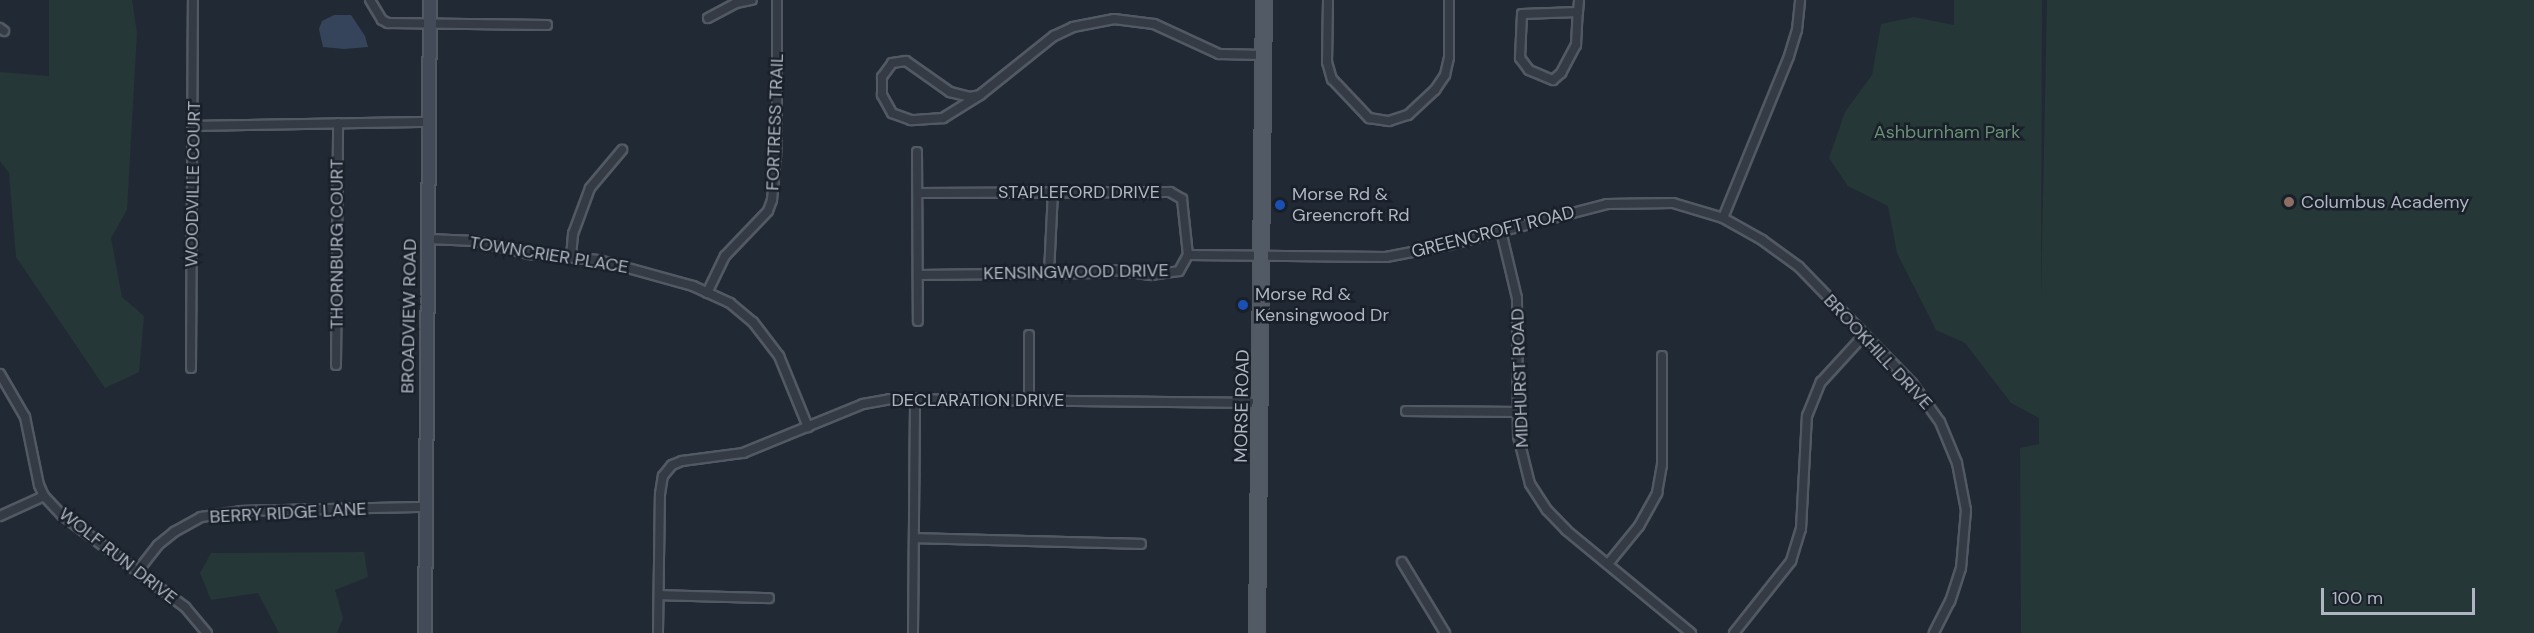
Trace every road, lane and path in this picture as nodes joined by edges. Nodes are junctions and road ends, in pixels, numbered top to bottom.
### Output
1 (193, 0) edge
2 (430, 0) edge
3 (752, 0) edge
4 (777, 0) edge
5 (1264, 0) edge
6 (1328, 0) edge
7 (1449, 0) edge
8 (1579, 0) edge
9 (1800, 0) edge
10 (373, 1) edge
11 (1578, 12) junction
12 (708, 18) dead end
13 (430, 23) junction
14 (547, 25) dead end
15 (1263, 55) junction
16 (980, 95) junction
17 (429, 122) junction
18 (338, 123) junction
19 (194, 126) junction
20 (622, 150) dead end
21 (917, 152) dead end
22 (1053, 191) junction
23 (918, 193) junction
24 (1723, 218) junction
25 (1501, 231) junction
26 (428, 239) junction
27 (1188, 255) junction
28 (1262, 256) junction
29 (571, 257) junction
30 (1049, 273) junction
31 (918, 275) junction
32 (707, 293) junction
33 (918, 321) dead end
34 (1029, 335) dead end
35 (1864, 335) junction
36 (1662, 356) dead end
37 (336, 365) dead end
38 (191, 368) dead end
39 (0, 374) edge
40 (915, 398) junction
41 (1029, 399) junction
42 (1260, 403) junction
43 (1406, 411) dead end
44 (1518, 412) junction
45 (808, 427) junction
46 (44, 496) junction
47 (425, 507) junction
48 (0, 516) edge
49 (914, 538) junction
50 (1141, 544) dead end
51 (1401, 562) dead end
52 (1608, 564) junction
53 (137, 572) junction
54 (659, 595) junction
55 (769, 598) dead end
56 (207, 633) edge
57 (425, 633) edge
58 (658, 633) edge
59 (913, 633) edge
60 (1257, 633) edge
61 (1445, 633) edge
62 (1691, 633) edge
63 (1734, 633) edge
64 (1934, 633) edge

1 - 19 street, WOODVILLE COURT
2 - 13 street, BROADVIEW ROAD
3 - 12 street
4 - 32 street, FORTRESS TRAIL
5 - 15 main road, MORSE ROAD
6 - 7 street
8 - 11 street
9 - 24 street
10 - 13 street
11 - 11 street
13 - 14 street
13 - 17 street, BROADVIEW ROAD
15 - 16 street
15 - 28 main road, MORSE ROAD
16 - 16 street
17 - 18 street
17 - 26 street, BROADVIEW ROAD
18 - 19 street
18 - 37 street, THORNBURG COURT
19 - 38 street, WOODVILLE COURT
20 - 29 street
21 - 23 street
22 - 23 street, STAPLEFORD DRIVE
22 - 27 street, STAPLEFORD DRIVE
22 - 30 street
23 - 31 street
24 - 25 street, GREENCROFT ROAD
24 - 35 street, BROOKHILL DRIVE
25 - 28 street, GREENCROFT ROAD
25 - 44 street, MIDHURST ROAD
26 - 29 street, TOWNCRIER PLACE
26 - 47 street, BROADVIEW ROAD
27 - 28 street, KENSINGWOOD DRIVE
27 - 30 street, KENSINGWOOD DRIVE
28 - 42 main road, MORSE ROAD
29 - 32 street, TOWNCRIER PLACE
30 - 31 street, KENSINGWOOD DRIVE
31 - 33 street
32 - 45 street, TOWNCRIER PLACE
34 - 41 street
35 - 63 street
35 - 64 street, BROOKHILL DRIVE
36 - 52 street
39 - 46 street, WOLF RUN DRIVE
40 - 41 street, DECLARATION DRIVE
40 - 45 street, DECLARATION DRIVE
40 - 49 street
41 - 42 street, DECLARATION DRIVE
42 - 60 main road, MORSE ROAD
43 - 44 street
44 - 52 street, MIDHURST ROAD
45 - 54 street, DECLARATION DRIVE
46 - 48 street
46 - 53 street, WOLF RUN DRIVE
47 - 53 street, BERRY RIDGE LANE
47 - 57 street, BROADVIEW ROAD
49 - 50 street
49 - 59 street
51 - 61 street
52 - 62 street, MIDHURST ROAD
53 - 56 street, WOLF RUN DRIVE
54 - 55 street
54 - 58 street

